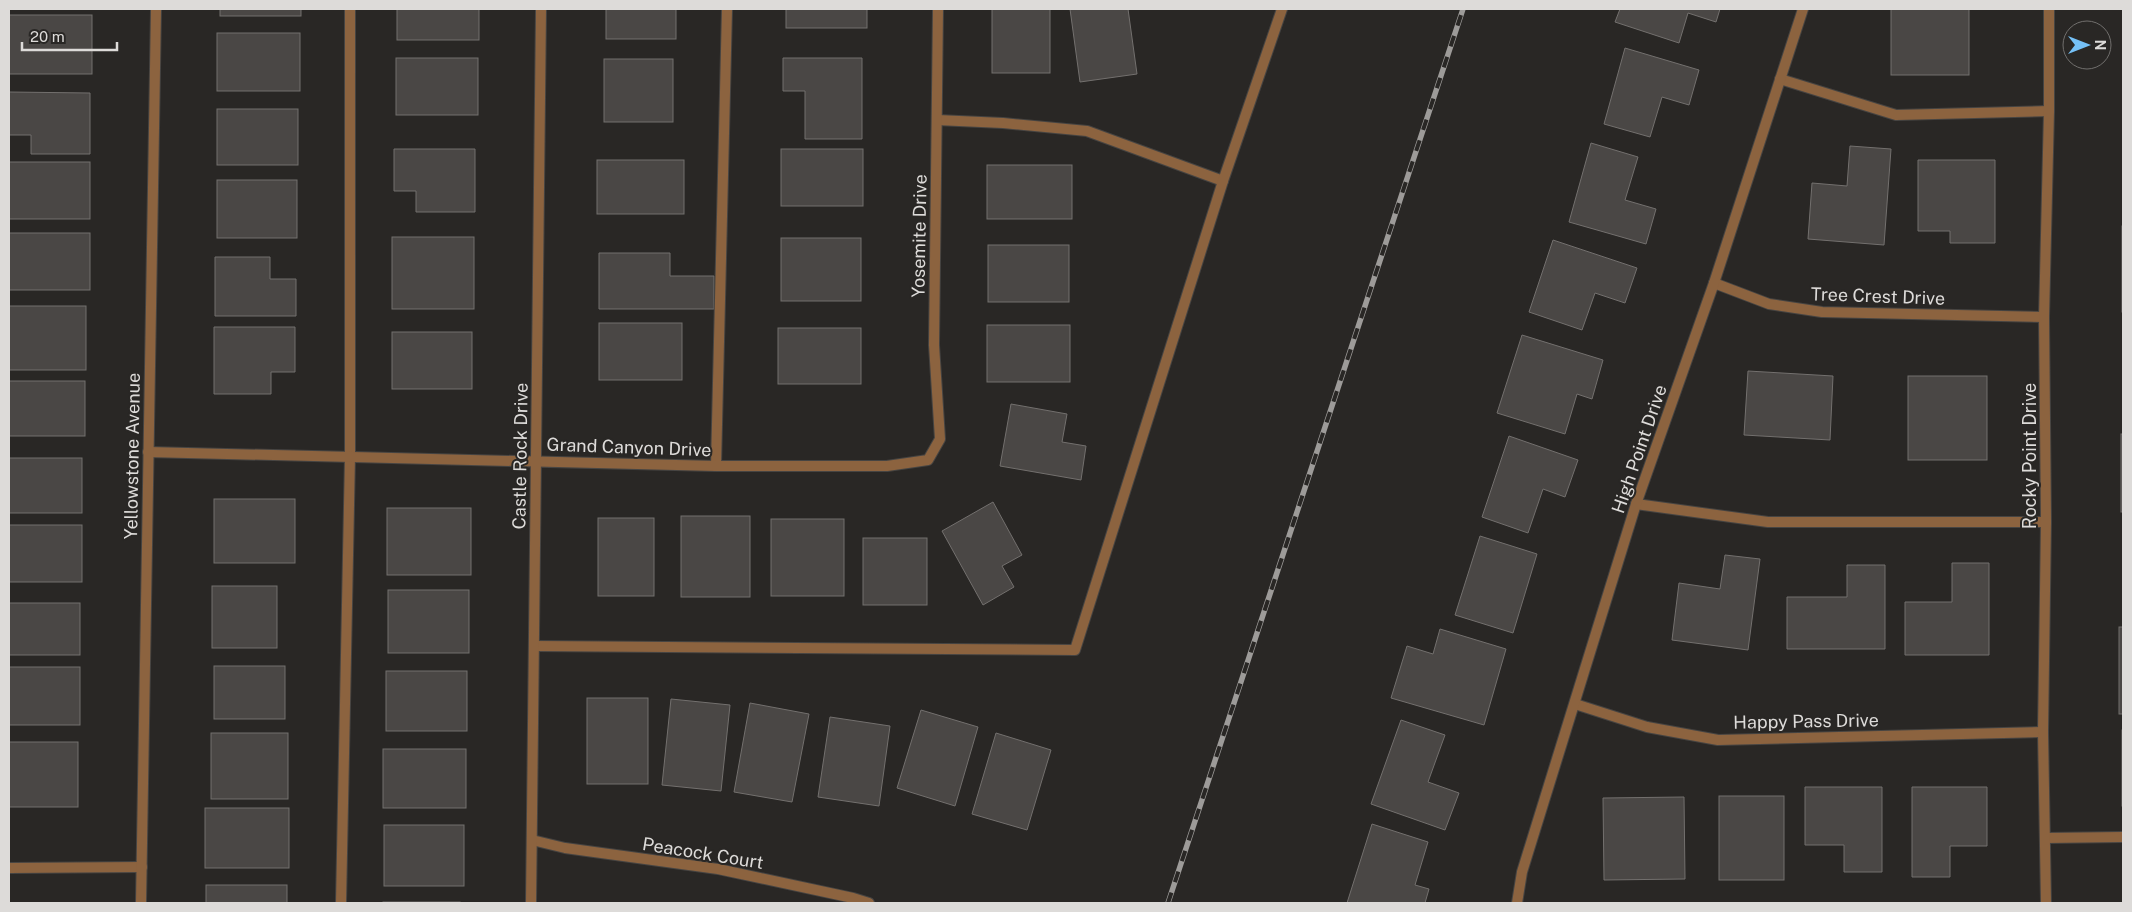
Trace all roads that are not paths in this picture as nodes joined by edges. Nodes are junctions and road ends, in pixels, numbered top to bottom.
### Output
1 (156, 9) edge
2 (350, 9) edge
3 (541, 9) edge
4 (727, 9) edge
5 (938, 9) edge
6 (1282, 9) edge
7 (1803, 9) edge
8 (2049, 9) edge
9 (1780, 79) junction
10 (2049, 112) junction
11 (937, 120) junction
12 (1223, 181) junction
13 (1714, 283) junction
14 (2044, 317) junction
15 (148, 452) junction
16 (350, 456) junction
17 (928, 460) joint
18 (536, 461) junction
19 (716, 466) junction
20 (1636, 504) junction
21 (2046, 522) junction
22 (534, 646) junction
23 (1575, 704) junction
24 (2043, 732) junction
25 (2123, 837) edge
26 (2045, 838) junction
27 (532, 840) junction
28 (142, 867) junction
29 (9, 868) edge
30 (141, 903) edge
31 (341, 903) edge
32 (531, 903) edge
33 (869, 903) edge
34 (1519, 903) edge
35 (2046, 903) edge

1 - 15 street, Yellowstone Avenue
2 - 16 street
3 - 18 street, Castle Rock Drive
4 - 19 street
5 - 11 street, Yosemite Drive
6 - 12 street
7 - 9 street, High Point Drive
8 - 10 street, Rocky Point Drive
9 - 10 street
9 - 13 street, High Point Drive
10 - 14 street, Rocky Point Drive
11 - 12 street
11 - 17 street, Yosemite Drive
12 - 22 street
13 - 14 street, Tree Crest Drive
13 - 20 street, High Point Drive
14 - 21 street, Rocky Point Drive
15 - 16 street, Grand Canyon Drive
15 - 28 street, Yellowstone Avenue
16 - 18 street, Grand Canyon Drive
16 - 31 street
17 - 19 street, Grand Canyon Drive
18 - 19 street, Grand Canyon Drive
18 - 22 street, Castle Rock Drive
20 - 21 street
20 - 23 street, High Point Drive
21 - 24 street, Rocky Point Drive
22 - 27 street, Castle Rock Drive
23 - 24 street, Happy Pass Drive
23 - 34 street, High Point Drive
24 - 26 street, Rocky Point Drive
25 - 26 street
26 - 35 street, Rocky Point Drive
27 - 32 street, Castle Rock Drive
27 - 33 street, Peacock Court
28 - 29 street
28 - 30 street, Yellowstone Avenue

